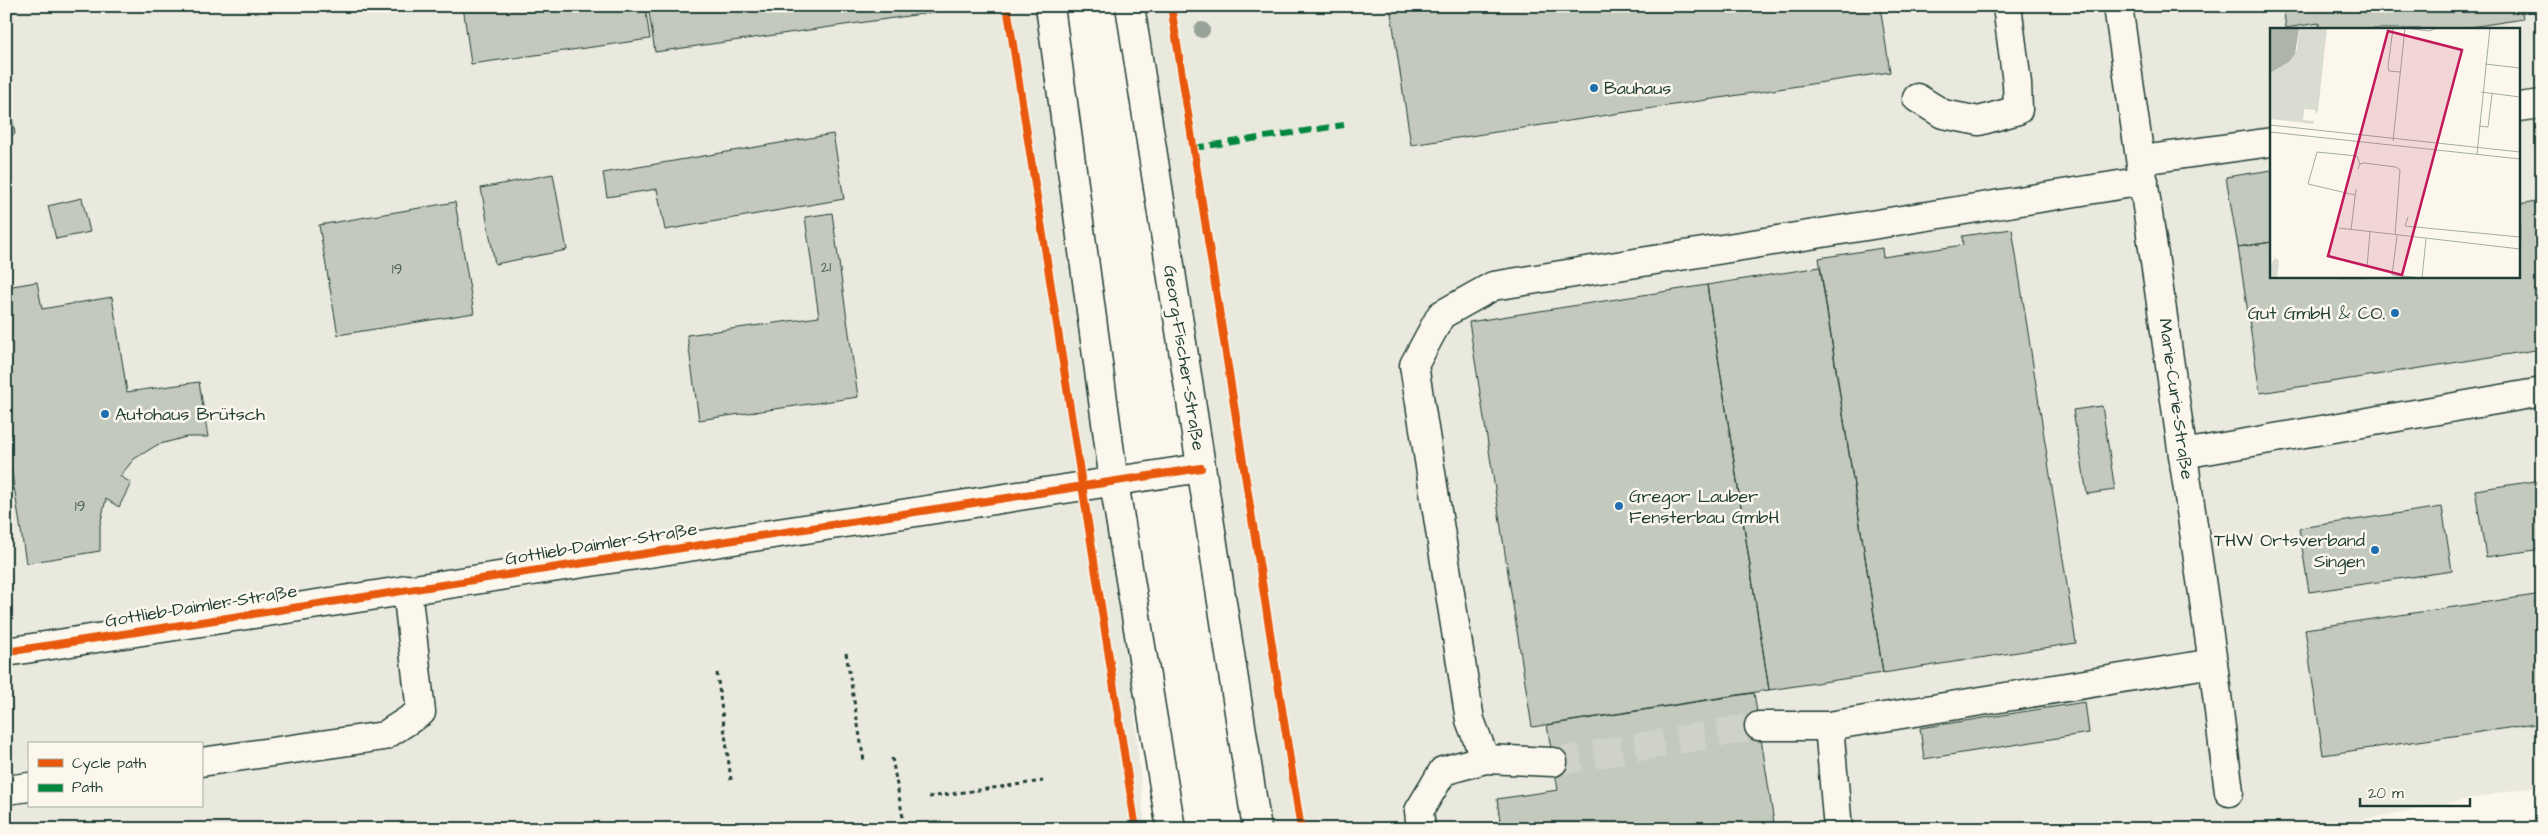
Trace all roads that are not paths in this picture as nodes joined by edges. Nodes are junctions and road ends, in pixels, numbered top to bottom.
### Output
1 (1050, 6) edge
2 (1130, 6) edge
3 (2007, 6) edge
4 (2118, 6) edge
5 (1917, 98) dead end
6 (2542, 104) edge
7 (2520, 107) edge
8 (2270, 142) edge
9 (2143, 171) junction
10 (2542, 392) edge
11 (2183, 454) junction
12 (1201, 468) junction
13 (1114, 482) junction
14 (407, 589) junction
15 (6, 652) edge
16 (2214, 662) junction
17 (1759, 726) tunnel mouth
18 (1829, 726) junction
19 (1485, 759) junction
20 (202, 762) edge
21 (1553, 762) tunnel mouth
22 (28, 787) edge
23 (6, 790) edge
24 (2229, 792) dead end
25 (1171, 829) edge
26 (1257, 829) edge
27 (1421, 829) edge
28 (1838, 829) edge

1 - 13 street
2 - 12 street, Georg-Fischer-Straße
3 - 5 street
4 - 9 street, Marie-Curie-Straße
6 - 7 street
8 - 9 street
9 - 11 street, Marie-Curie-Straße
9 - 19 street
10 - 11 street
11 - 16 street, Marie-Curie-Straße
12 - 13 street, Gottlieb-Daimler-Straße
12 - 26 street, Georg-Fischer-Straße
13 - 14 street, Gottlieb-Daimler-Straße
13 - 25 street
14 - 15 street, Gottlieb-Daimler-Straße
14 - 20 street
16 - 18 street
16 - 24 street, Marie-Curie-Straße
17 - 18 street
18 - 28 street
19 - 21 street
19 - 27 street
22 - 23 street

